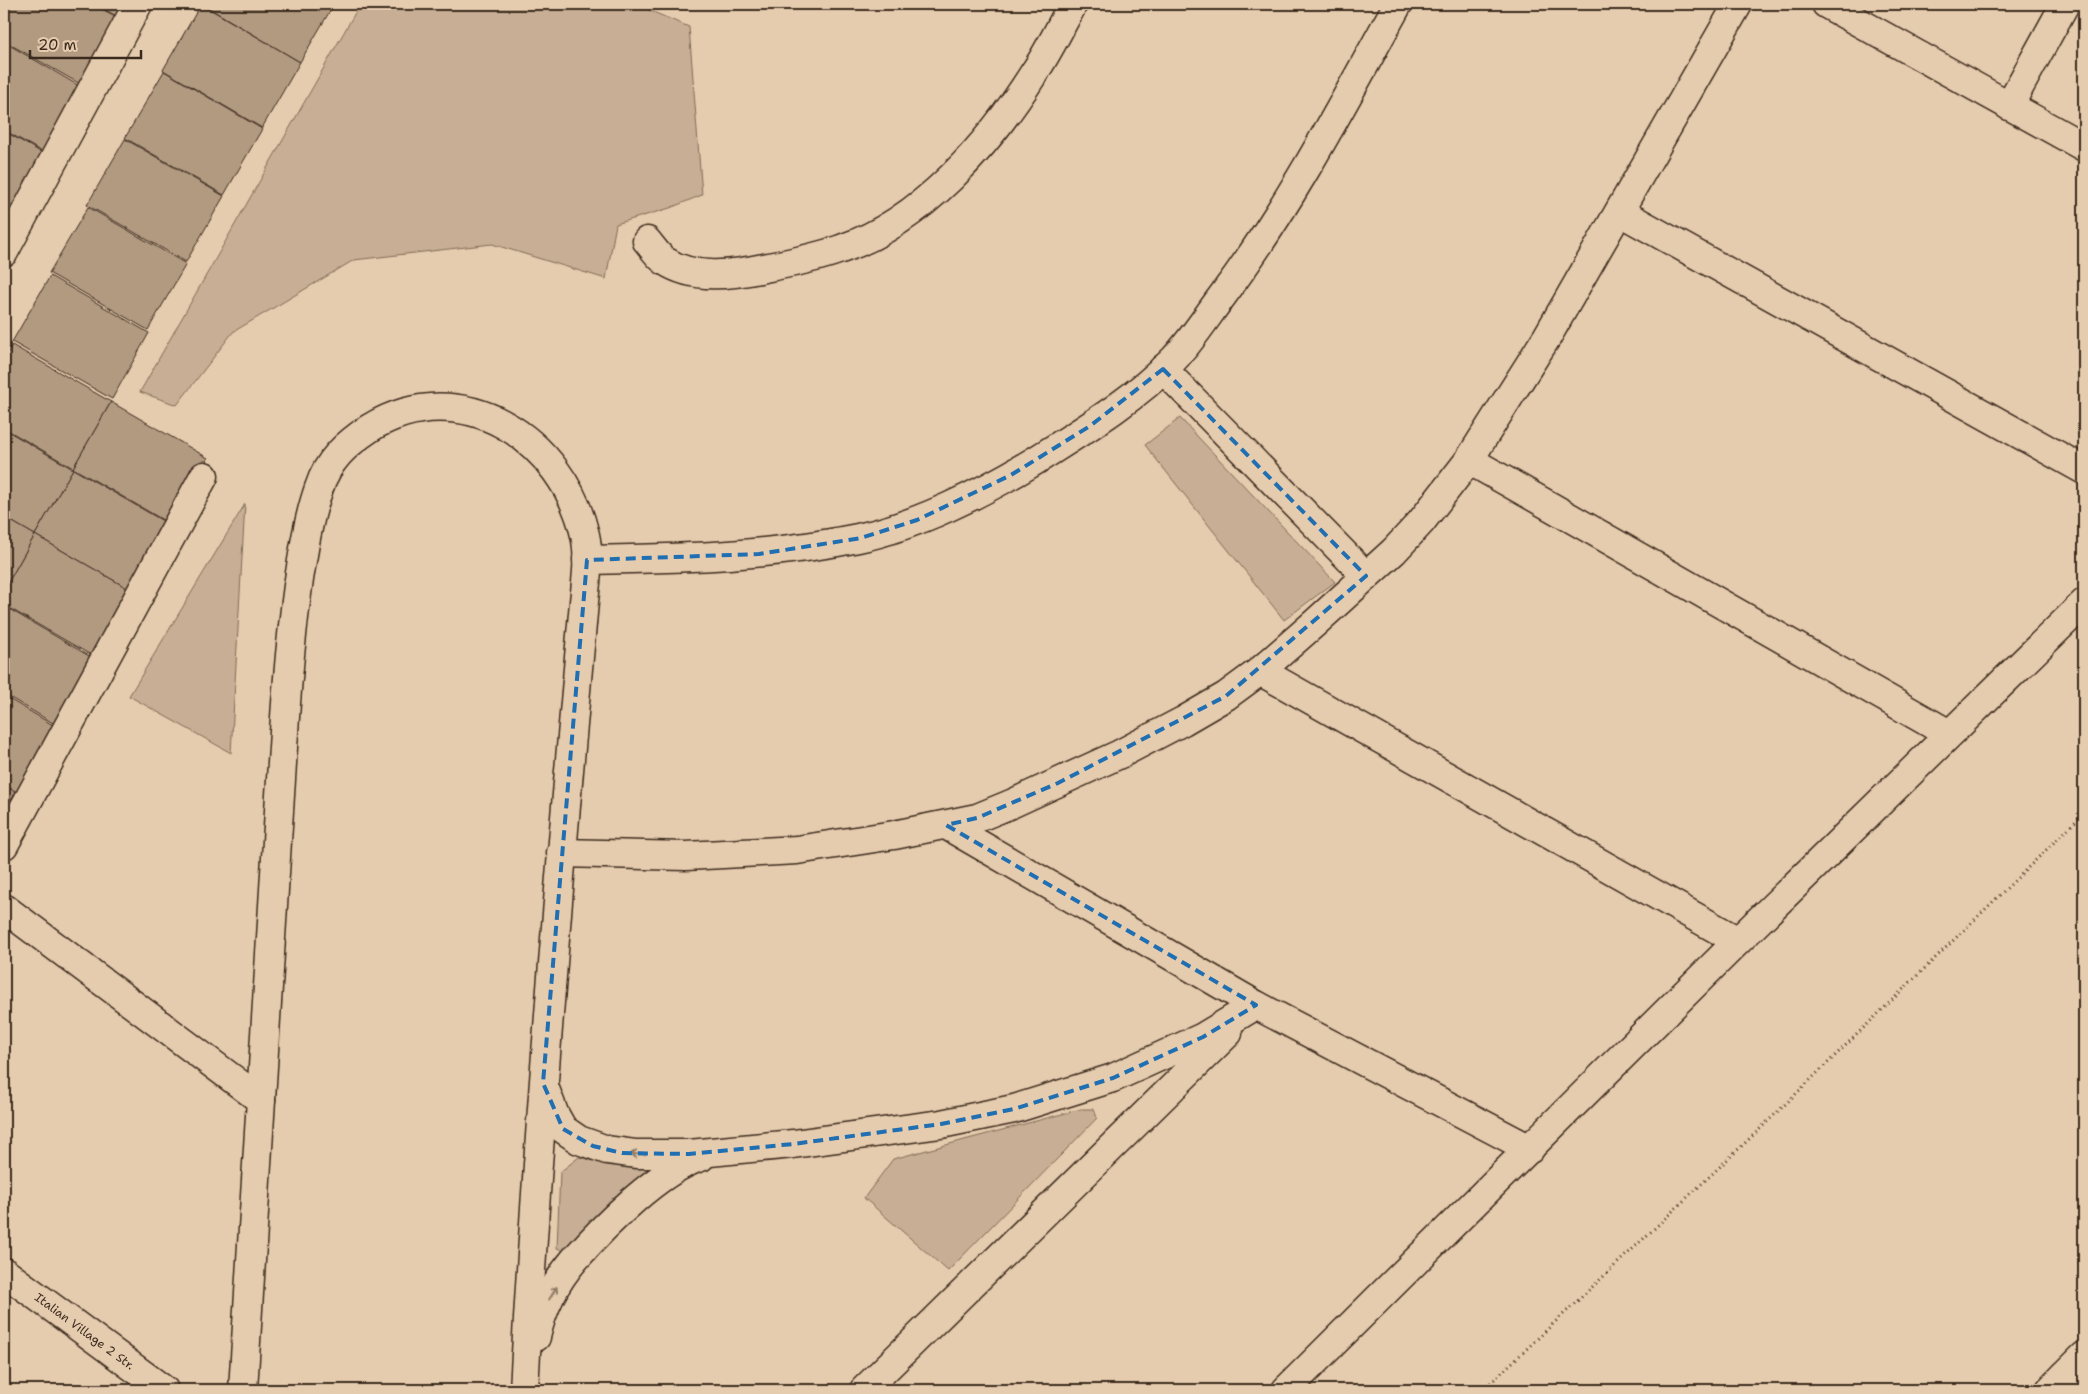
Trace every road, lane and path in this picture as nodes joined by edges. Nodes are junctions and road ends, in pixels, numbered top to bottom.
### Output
1 (138, 4) edge
2 (1073, 4) edge
3 (1398, 4) edge
4 (1738, 4) edge
5 (1826, 4) edge
6 (2065, 4) edge
7 (2008, 106) junction
8 (2084, 147) edge
9 (1620, 212) junction
10 (647, 241) dead end
11 (6, 242) edge
12 (1163, 369) junction
13 (1469, 460) junction
14 (2084, 470) edge
15 (204, 476) dead end
16 (587, 560) junction
17 (1366, 576) junction
18 (2084, 603) edge
19 (1260, 671) junction
20 (1949, 734) junction
21 (2084, 813) edge
22 (946, 825) junction
23 (4, 845) edge
24 (561, 853) junction
25 (4, 908) edge
26 (1738, 941) junction
27 (1256, 1005) junction
28 (543, 1083) junction
29 (261, 1100) junction
30 (1530, 1149) junction
31 (722, 1152) junction
32 (4, 1272) edge
33 (2084, 1356) edge
34 (2066, 1385) edge
35 (164, 1390) edge
36 (243, 1390) edge
37 (526, 1390) edge
38 (864, 1390) edge
39 (1286, 1390) edge
40 (1483, 1390) edge

1 - 11 street
2 - 10 street
3 - 12 street
4 - 9 street
5 - 7 street
6 - 7 street
7 - 8 street
9 - 13 street
9 - 14 street
12 - 16 street
12 - 17 street
13 - 17 street
13 - 20 street
15 - 23 street
16 - 24 street
16 - 29 street
17 - 19 street
18 - 20 street
19 - 22 street
19 - 26 street
20 - 26 street
21 - 40 path
22 - 24 street
22 - 27 street
24 - 28 street
25 - 29 street
26 - 30 street
27 - 30 street
27 - 31 street
27 - 38 street
31 -> 28 street
28 - 37 street
29 - 36 street
30 - 39 street
37 -> 31 street
32 - 35 street, Italian Village 2 Str.
33 - 34 street

